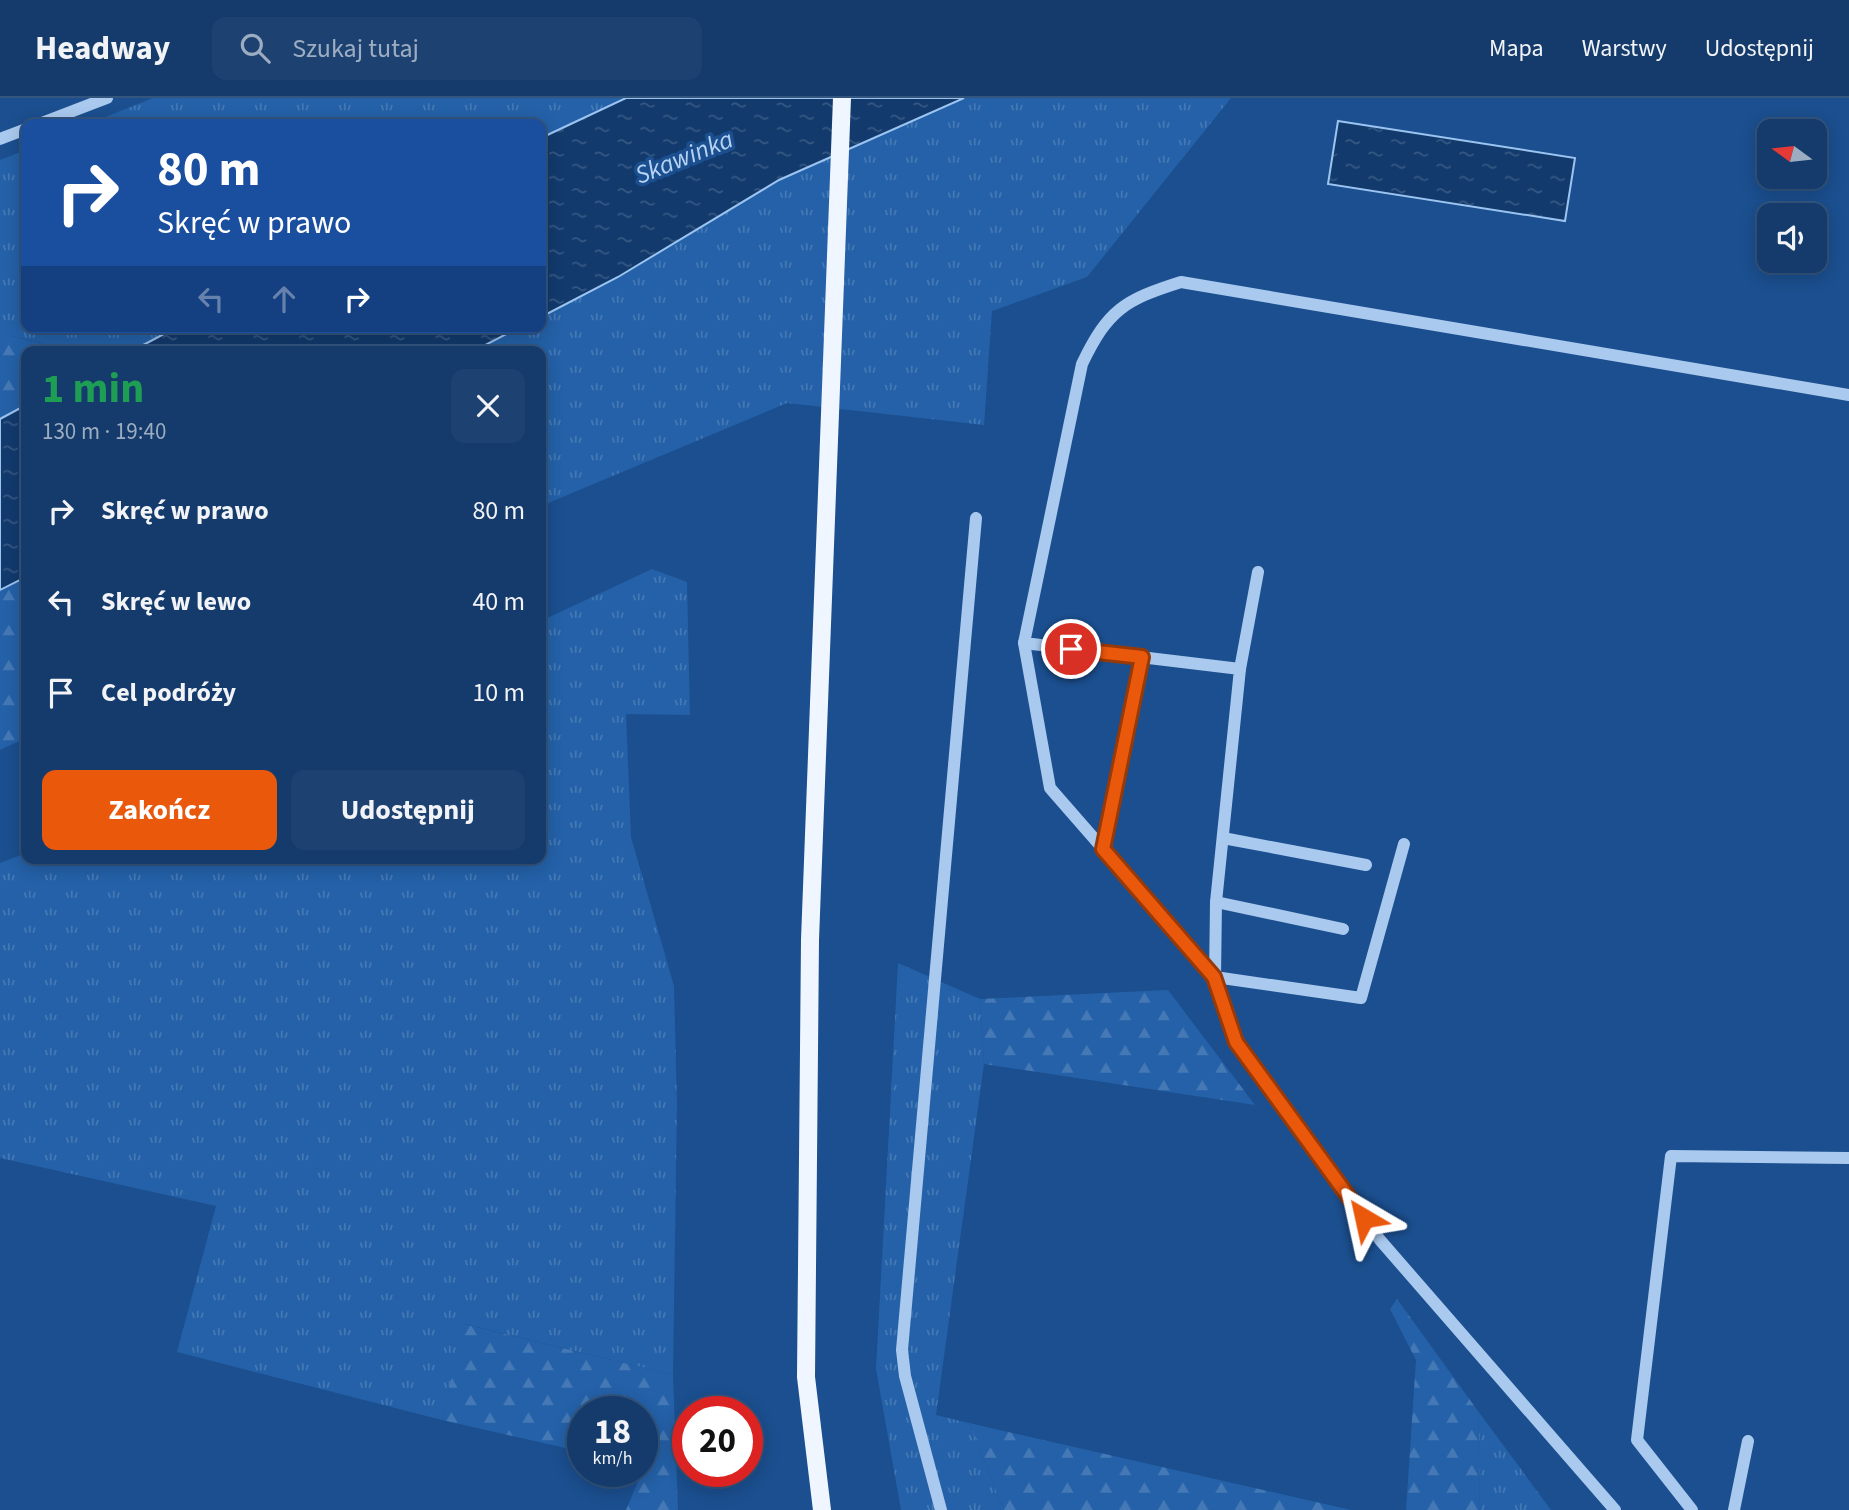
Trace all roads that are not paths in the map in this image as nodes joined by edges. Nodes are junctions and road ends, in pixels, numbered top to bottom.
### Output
1 (107, 98) edge
2 (842, 98) edge
3 (52, 119) edge
4 (21, 131) edge
5 (0, 139) edge
6 (1849, 395) edge
7 (976, 518) dead end
8 (1258, 572) dead end
9 (1024, 643) junction
10 (1142, 657) junction
11 (1240, 669) junction
12 (1223, 838) junction
13 (1404, 844) dead end
14 (1103, 849) junction
15 (1366, 865) dead end
16 (1216, 902) junction
17 (1343, 929) dead end
18 (1214, 977) junction
19 (1849, 1158) edge
20 (1748, 1441) dead end
21 (822, 1510) edge
22 (941, 1510) edge
23 (1615, 1510) edge
24 (1692, 1510) edge
25 (1734, 1510) edge

1 - 3 street
2 - 21 main road
4 - 5 street
6 - 9 street
7 - 22 street
8 - 11 street
9 - 10 street
9 - 14 street
10 - 11 street
10 - 14 street
11 - 12 street
12 - 15 street
12 - 16 street
13 - 18 street
14 - 18 street
16 - 17 street
16 - 18 street
18 - 23 street
19 - 24 street
20 - 25 street

